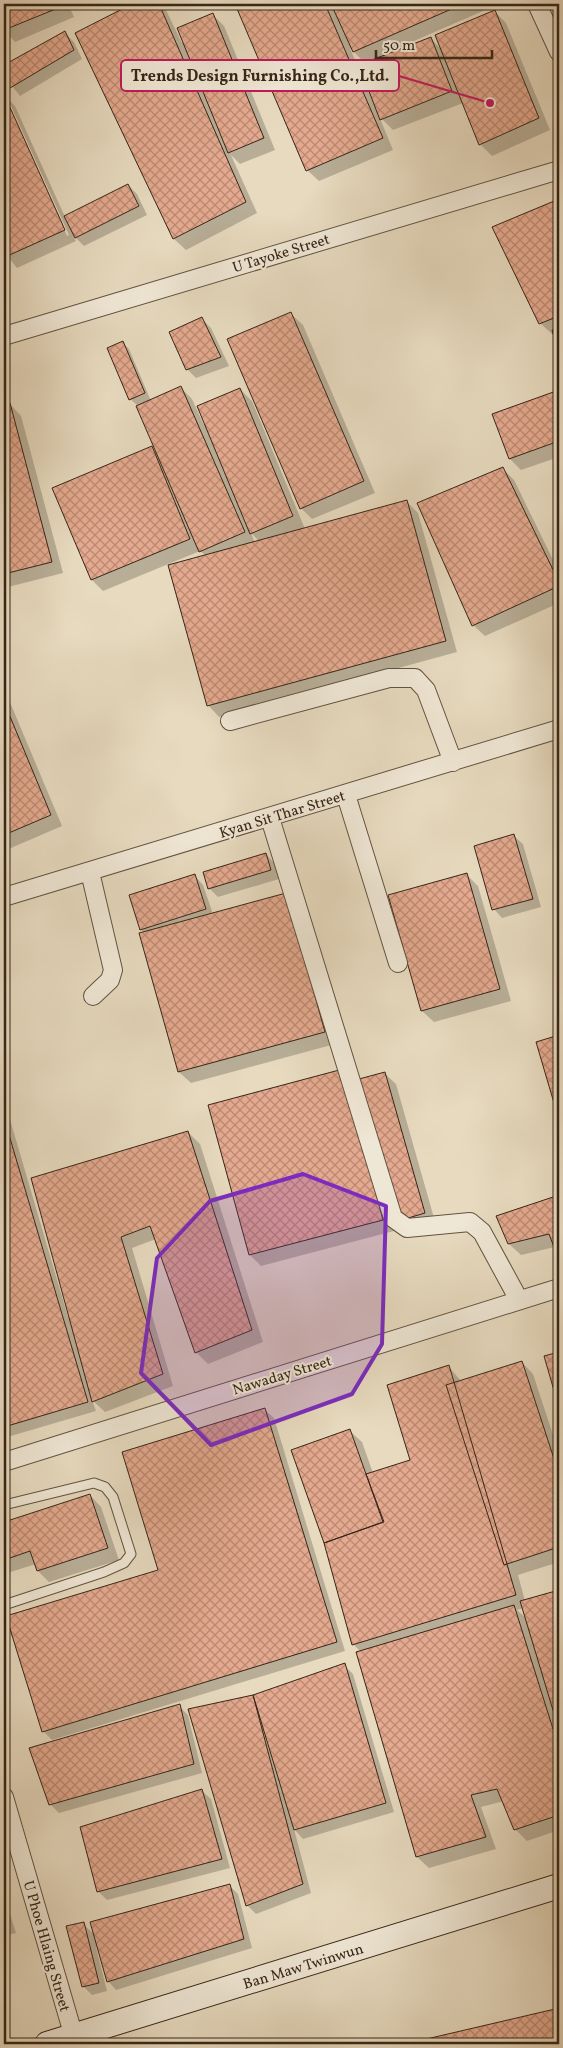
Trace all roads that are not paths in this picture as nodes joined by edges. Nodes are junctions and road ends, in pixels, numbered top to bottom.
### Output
1 (538, 4) edge
2 (559, 52) edge
3 (559, 170) edge
4 (4, 336) edge
5 (230, 721) dead end
6 (559, 729) edge
7 (453, 762) junction
8 (346, 795) junction
9 (270, 818) junction
10 (90, 872) junction
11 (4, 897) edge
12 (398, 963) dead end
13 (93, 996) dead end
14 (559, 1288) edge
15 (519, 1300) junction
16 (4, 1462) edge
17 (4, 1505) edge
18 (4, 1604) edge
19 (4, 1797) edge
20 (559, 1886) edge
21 (74, 2037) junction
22 (47, 2044) edge

1 - 2 street
3 - 4 street, U Tayoke Street
5 - 7 street
6 - 7 street, Kyan Sit Thar Street
7 - 8 street, Kyan Sit Thar Street
8 - 9 street, Kyan Sit Thar Street
8 - 12 street
9 - 10 street, Kyan Sit Thar Street
9 - 15 street
10 - 11 street, Kyan Sit Thar Street
10 - 13 street
14 - 15 street, Nawaday Street
15 - 16 street, Nawaday Street
17 - 18 lane
19 - 21 street, U Phoe Hlaing Street
20 - 21 street, Ban Maw Twinwun
21 - 22 street, Ban Maw Twinwun

